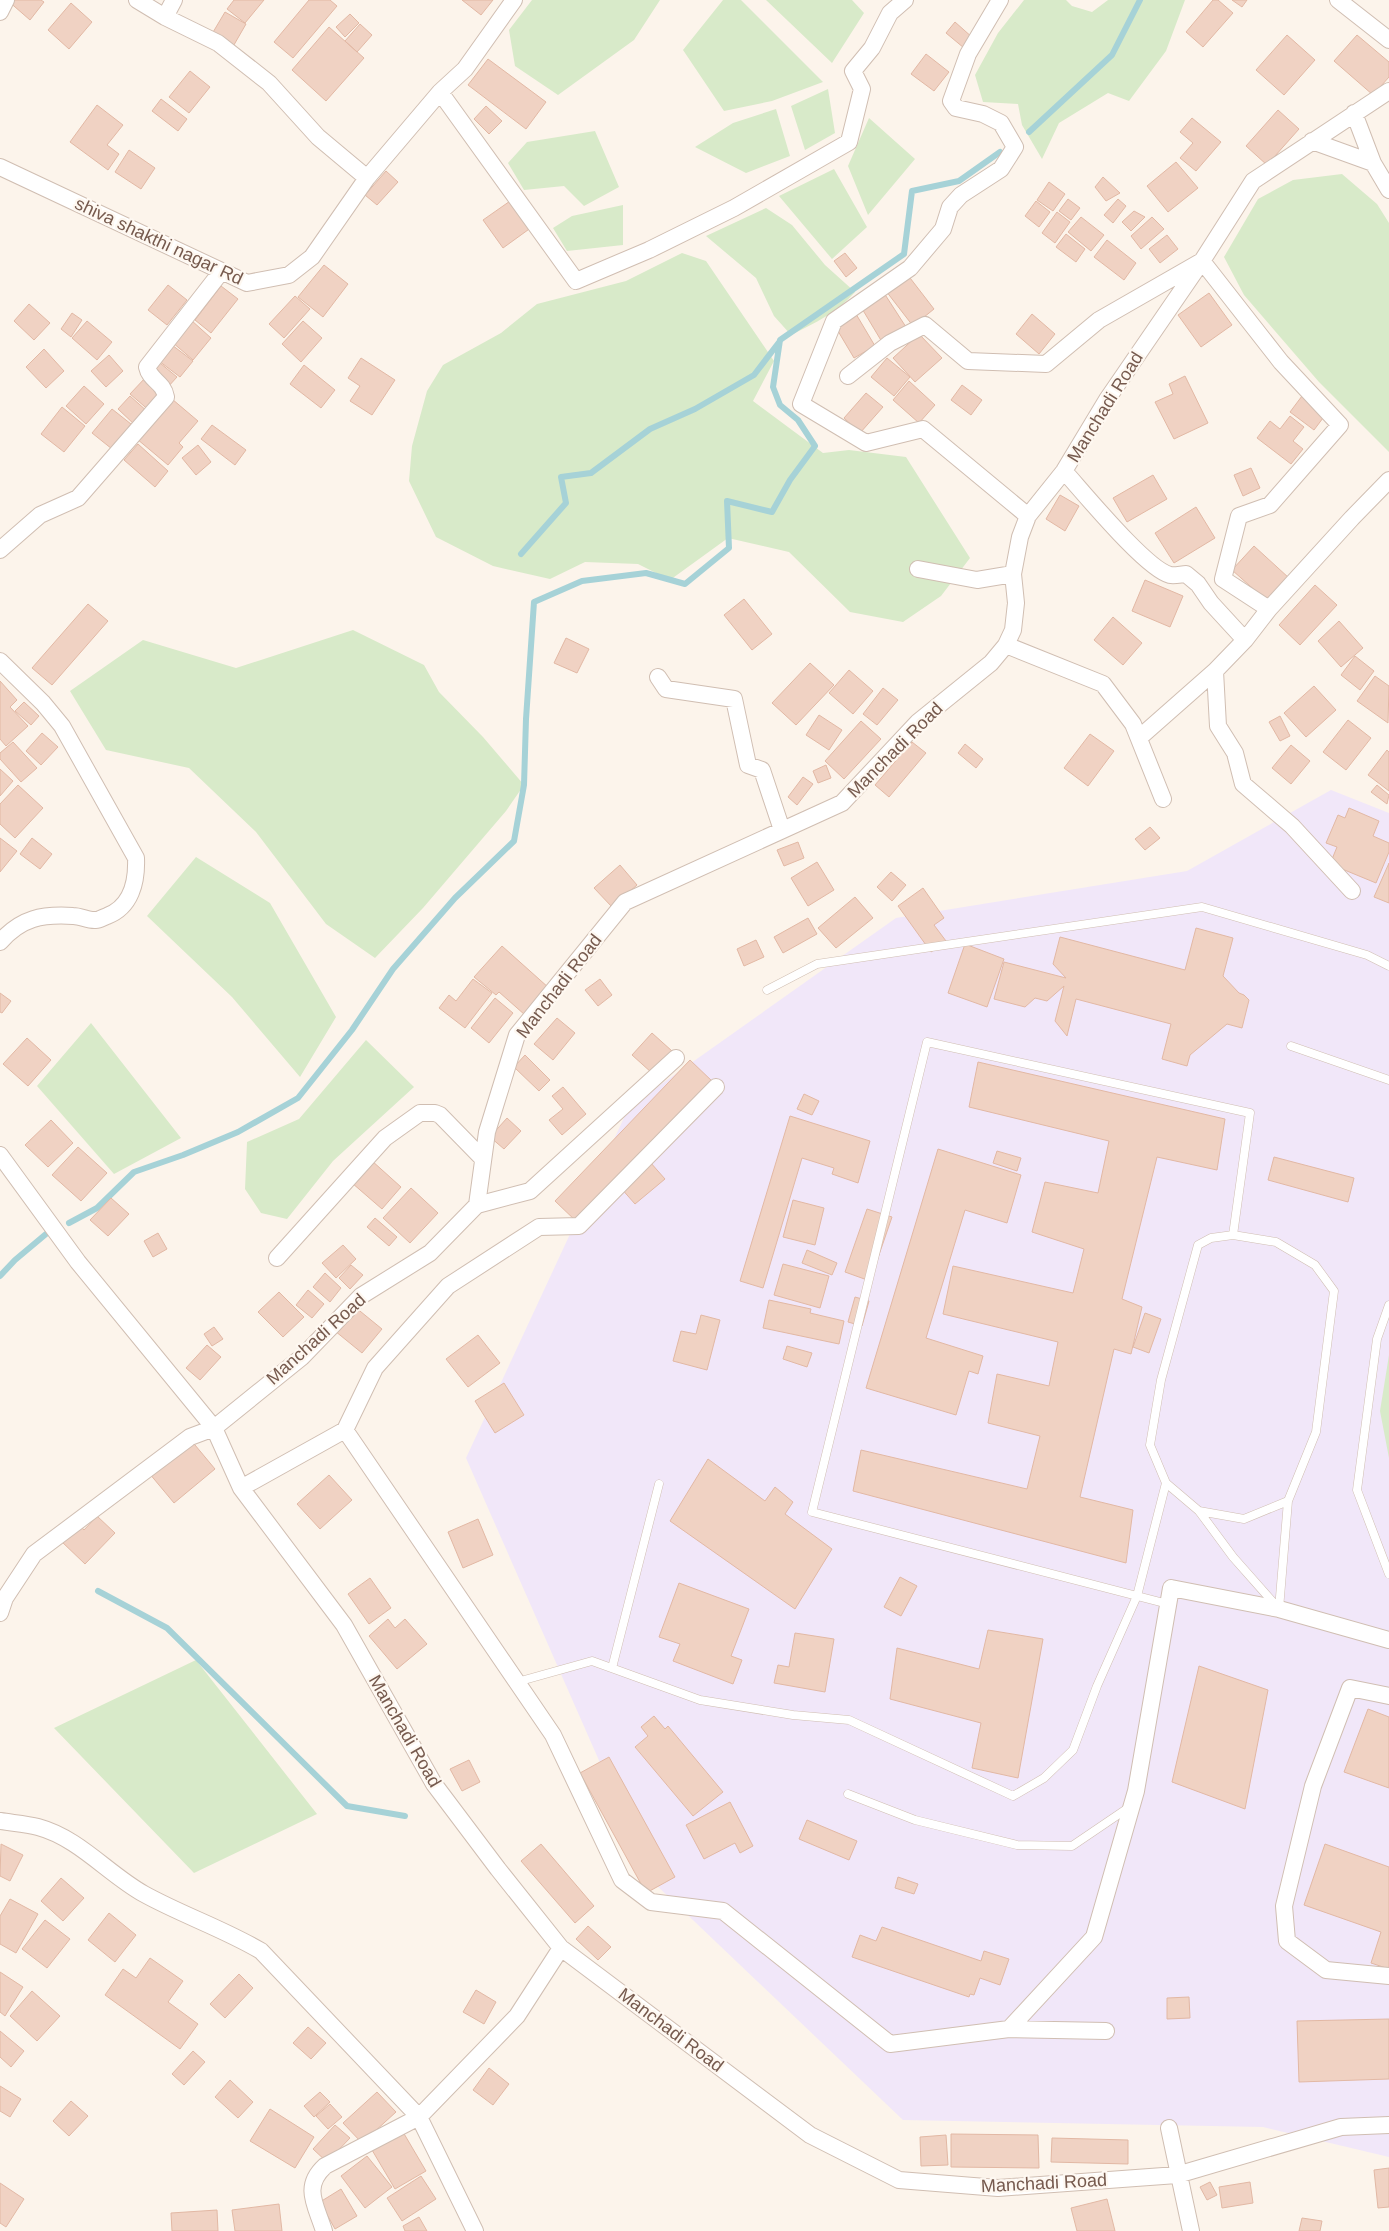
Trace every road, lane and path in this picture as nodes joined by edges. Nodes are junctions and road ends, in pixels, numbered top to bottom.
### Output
1 (6, 0) edge
2 (137, 0) edge
3 (174, 0) edge
4 (514, 0) edge
5 (906, 0) edge
6 (1000, 0) edge
7 (1338, 0) edge
8 (0, 12) edge
9 (166, 17) junction
10 (1389, 40) edge
11 (1389, 91) edge
12 (440, 92) junction
13 (1354, 113) junction
14 (1312, 141) junction
15 (1374, 163) junction
16 (0, 167) edge
17 (367, 178) junction
18 (1389, 190) edge
19 (1202, 261) junction
20 (221, 272) junction
21 (848, 376) dead end
22 (1064, 471) junction
23 (1389, 480) edge
24 (1028, 516) junction
25 (0, 550) edge
26 (918, 569) dead end
27 (1014, 574) junction
28 (1270, 609) junction
29 (1245, 640) junction
30 (1006, 645) junction
31 (0, 661) edge
32 (1214, 671) junction
33 (658, 677) dead end
34 (1139, 738) junction
35 (1163, 799) dead end
36 (782, 830) junction
37 (1352, 891) dead end
38 (0, 942) edge
39 (1389, 966) edge
40 (767, 990) dead end
41 (1291, 1046) dead end
42 (676, 1058) dead end
43 (1389, 1080) edge
44 (716, 1087) dead end
45 (0, 1155) edge
46 (483, 1159) junction
47 (477, 1205) junction
48 (1233, 1235) junction
49 (277, 1258) dead end
50 (1389, 1305) edge
51 (214, 1428) junction
52 (345, 1430) junction
53 (1166, 1483) junction
54 (659, 1484) dead end
55 (241, 1488) junction
56 (1288, 1501) junction
57 (1199, 1511) junction
58 (1389, 1574) edge
59 (1137, 1596) junction
60 (1168, 1604) junction
61 (1279, 1609) junction
62 (0, 1613) edge
63 (1389, 1640) edge
64 (612, 1668) junction
65 (517, 1682) junction
66 (1389, 1696) edge
67 (848, 1794) dead end
68 (1132, 1806) junction
69 (0, 1821) edge
70 (562, 1948) junction
71 (1389, 1976) edge
72 (1009, 2029) junction
73 (1106, 2031) dead end
74 (419, 2117) junction
75 (1389, 2125) edge
76 (1169, 2128) dead end
77 (1177, 2175) junction
78 (324, 2231) edge
79 (475, 2231) edge
80 (1191, 2231) edge

1 - 8 street
2 - 9 street
3 - 9 street
4 - 12 street, shiva shakthi nagar Rd
5 - 12 street
6 - 24 street
7 - 10 street
9 - 17 street
11 - 13 street, Manchadi Road
12 - 17 street, shiva shakthi nagar Rd
13 - 14 street, Manchadi Road
13 - 15 street
14 - 15 street
14 - 19 street, Manchadi Road
15 - 18 street
16 - 20 street, shiva shakthi nagar Rd
17 - 20 street, shiva shakthi nagar Rd
19 - 21 street
19 - 22 street, Manchadi Road
19 - 28 street
20 - 25 street
22 - 24 street, Manchadi Road
22 - 29 street
23 - 28 street
24 - 27 street, Manchadi Road
26 - 27 street
27 - 30 street, Manchadi Road
28 - 29 street
29 - 32 street
30 - 34 street
30 - 36 street, Manchadi Road
31 - 38 street
32 - 34 street
32 - 37 street
33 - 36 street
34 - 35 street
36 - 46 street, Manchadi Road
39 - 40 lane
41 - 43 lane
42 - 47 street
44 - 52 street
45 - 51 street
46 - 47 street, Manchadi Road
46 - 49 street
47 - 51 street, Manchadi Road
48 - 53 lane
48 - 56 lane
48 - 59 lane
50 - 58 lane
51 - 55 street, Manchadi Road
51 - 62 street
52 - 55 street
52 - 65 street
53 - 57 lane
53 - 59 lane
54 - 64 lane
55 - 70 street, Manchadi Road
56 - 57 lane
56 - 61 lane
57 - 61 lane
59 - 60 lane
59 - 64 lane
60 - 61 street
60 - 68 street
61 - 63 street
64 - 65 lane
65 - 72 street
66 - 71 street
67 - 68 lane
68 - 72 street
69 - 74 street
70 - 74 street
70 - 77 street, Manchadi Road
72 - 73 street
74 - 78 street
74 - 79 street
75 - 77 street, Manchadi Road
76 - 77 street
77 - 80 street

